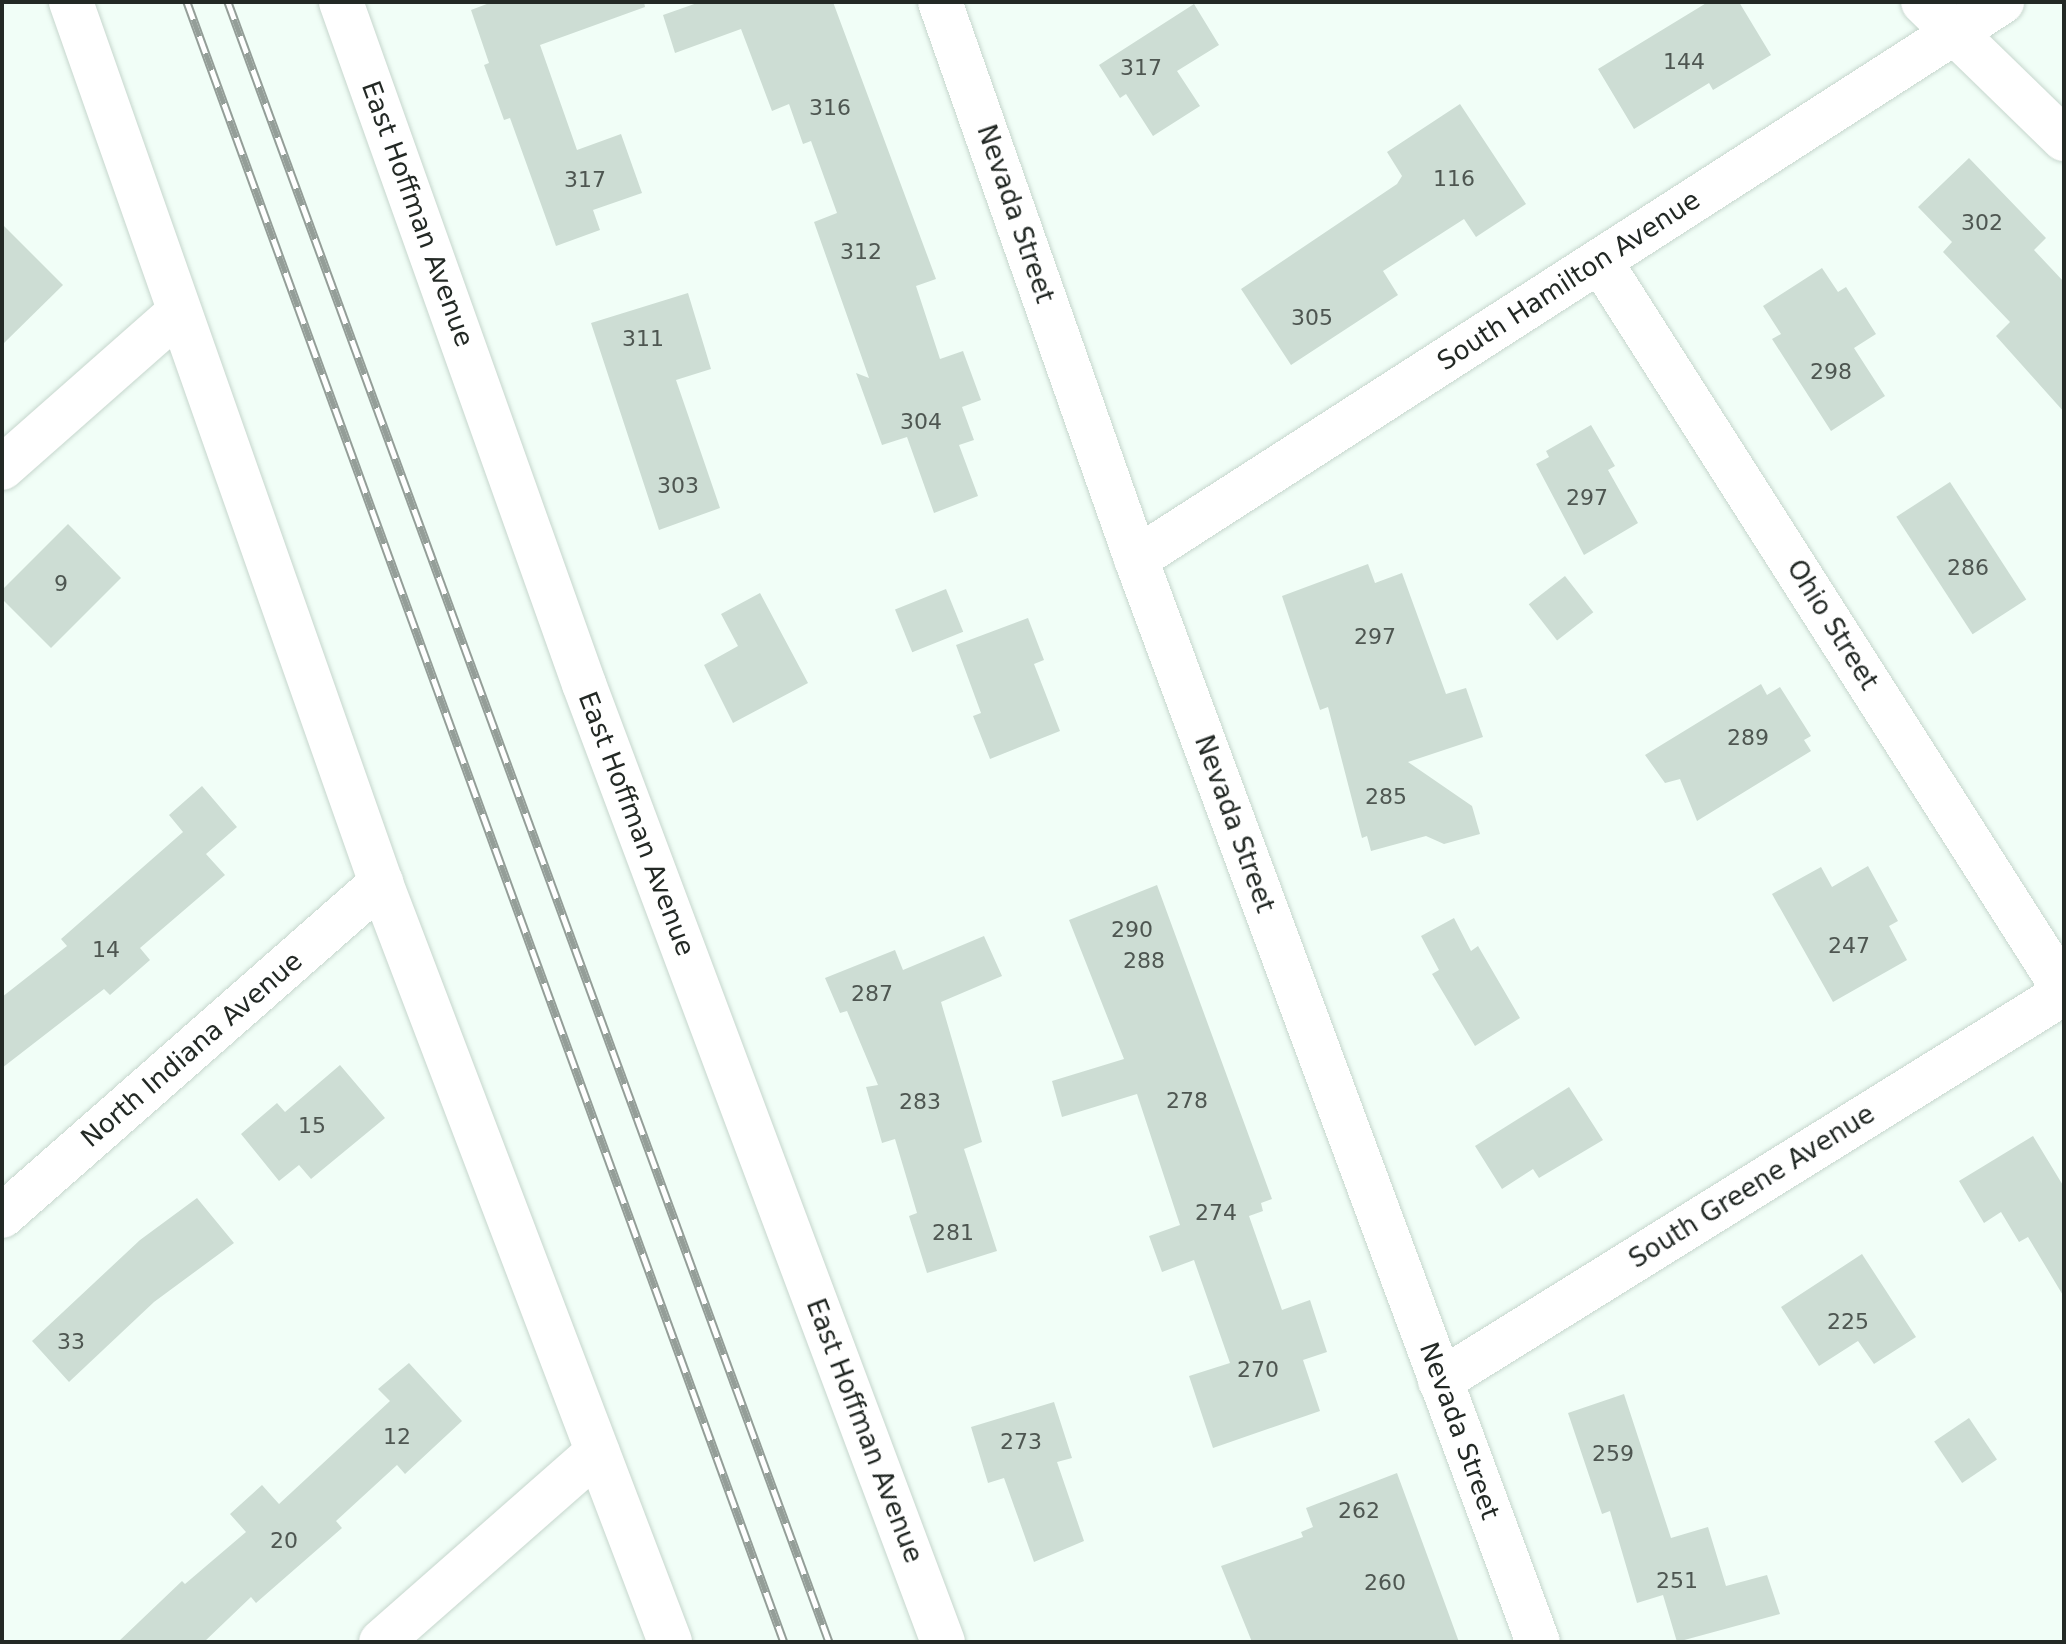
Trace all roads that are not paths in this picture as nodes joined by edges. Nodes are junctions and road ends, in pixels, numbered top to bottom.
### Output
1 (71, 2) edge
2 (341, 2) edge
3 (940, 2) edge
4 (1923, 2) edge
5 (2002, 2) edge
6 (1954, 32) junction
7 (2064, 139) edge
8 (1600, 261) junction
9 (178, 313) junction
10 (2, 468) edge
11 (1136, 559) junction
12 (381, 883) junction
13 (2064, 991) edge
14 (2, 1216) edge
15 (1440, 1381) junction
16 (597, 1452) junction
17 (381, 1642) edge
18 (670, 1642) edge
19 (943, 1642) edge
20 (1538, 1642) edge

1 - 9 street
2 - 19 street, East Hoffman Avenue
3 - 11 street, Nevada Street
4 - 6 street
5 - 6 street, South Hamilton Avenue
6 - 7 street
6 - 8 street, South Hamilton Avenue
8 - 11 street, South Hamilton Avenue
8 - 13 street, Ohio Street
9 - 10 street
9 - 12 street
11 - 15 street, Nevada Street
12 - 14 street, North Indiana Avenue
12 - 16 street
13 - 15 street, South Greene Avenue
15 - 20 street, Nevada Street
16 - 17 street
16 - 18 street

